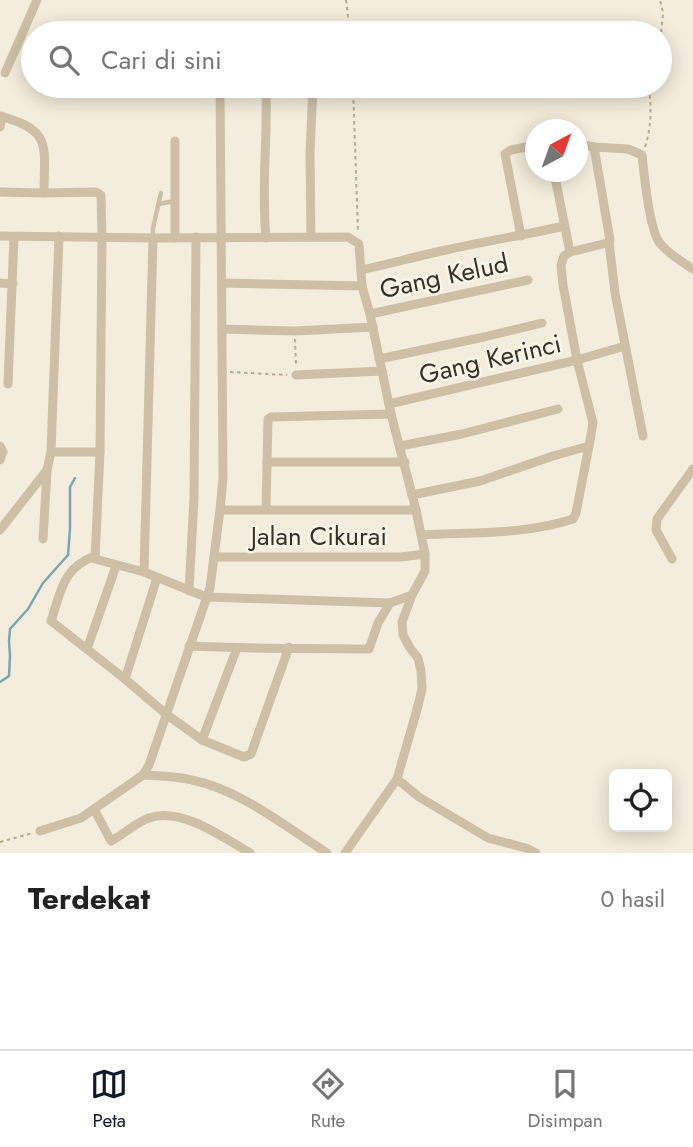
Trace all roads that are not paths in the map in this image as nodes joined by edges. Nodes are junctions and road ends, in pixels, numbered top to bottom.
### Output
1 (37, 0) edge
2 (28, 21) edge
3 (21, 36) edge
4 (5, 73) dead end
5 (220, 98) edge
6 (266, 98) edge
7 (312, 98) edge
8 (1, 116) edge
9 (0, 127) edge
10 (175, 141) dead end
11 (588, 146) edge
12 (525, 147) edge
13 (594, 147) junction
14 (556, 182) edge
15 (0, 192) edge
16 (44, 193) junction
17 (161, 193) dead end
18 (174, 201) junction
19 (159, 204) junction
20 (564, 226) junction
21 (0, 236) edge
22 (59, 236) junction
23 (521, 236) junction
24 (14, 237) junction
25 (102, 237) junction
26 (196, 237) junction
27 (311, 237) junction
28 (153, 238) junction
29 (175, 238) junction
30 (222, 238) junction
31 (266, 238) junction
32 (610, 242) junction
33 (570, 252) junction
34 (361, 270) junction
35 (693, 270) edge
36 (528, 280) dead end
37 (0, 283) edge
38 (223, 283) junction
39 (13, 284) junction
40 (362, 286) junction
41 (370, 314) junction
42 (542, 323) dead end
43 (373, 327) junction
44 (222, 329) junction
45 (625, 346) junction
46 (379, 359) junction
47 (577, 360) junction
48 (382, 371) junction
49 (296, 375) road end
50 (8, 384) dead end
51 (389, 404) junction
52 (558, 409) dead end
53 (391, 414) junction
54 (643, 436) dead end
55 (0, 446) edge
56 (400, 446) junction
57 (589, 446) junction
58 (51, 452) junction
59 (100, 452) junction
60 (0, 460) edge
61 (267, 462) junction
62 (405, 463) junction
63 (693, 469) edge
64 (47, 470) junction
65 (412, 495) junction
66 (266, 509) junction
67 (220, 510) junction
68 (416, 510) junction
69 (0, 530) edge
70 (421, 535) junction
71 (43, 538) dead end
72 (425, 554) junction
73 (95, 556) junction
74 (214, 557) junction
75 (673, 559) dead end
76 (116, 566) junction
77 (144, 572) junction
78 (157, 578) junction
79 (189, 591) junction
80 (411, 595) junction
81 (206, 597) junction
82 (390, 603) junction
83 (190, 646) junction
84 (289, 647) junction
85 (237, 648) junction
86 (88, 649) junction
87 (125, 679) junction
88 (166, 714) junction
89 (202, 740) junction
90 (143, 775) junction
91 (397, 779) junction
92 (94, 809) junction
93 (40, 831) road end
94 (250, 853) edge
95 (327, 853) edge
96 (345, 853) edge
97 (536, 853) edge

1 - 2 street
3 - 4 street
5 - 30 street
6 - 31 street
7 - 27 street
8 - 9 street
8 - 16 street
10 - 18 street
11 - 13 street
12 - 23 street
13 - 32 street
13 - 35 street
14 - 20 street
15 - 16 street
16 - 25 street
17 - 19 lane
18 - 19 lane
18 - 29 street
19 - 28 lane
20 - 23 street
20 - 33 street
21 - 24 street
22 - 24 street
22 - 25 street
22 - 58 street
23 - 34 street
24 - 39 street
25 - 28 street
25 - 59 street
26 - 29 street
26 - 30 street
26 - 79 street
27 - 31 street
27 - 34 street
28 - 29 street
28 - 77 street
30 - 31 street
30 - 38 street
32 - 33 street
32 - 45 street
33 - 47 street
34 - 40 street
36 - 41 street, Gang Kelud
37 - 39 street
38 - 40 street
38 - 44 street
39 - 50 street
40 - 41 street
41 - 43 street
42 - 46 street
43 - 44 street
43 - 46 street
44 - 67 street
45 - 47 street
45 - 54 street
46 - 48 street
47 - 51 street, Gang Kerinci
47 - 57 street, Gang Kerinci
48 - 49 street
48 - 51 street
51 - 53 street
52 - 56 street
53 - 56 street
53 - 61 street
55 - 60 street
56 - 62 street
57 - 65 street
57 - 70 street
58 - 59 street
58 - 64 street
59 - 73 street
61 - 62 street
61 - 66 street
62 - 65 street
63 - 75 street
64 - 69 street
64 - 71 street
65 - 68 street
66 - 67 street
66 - 68 street
67 - 74 street
68 - 70 street
70 - 72 street
72 - 74 street, Jalan Cikurai
72 - 80 street
73 - 76 street
73 - 86 street
74 - 81 street
76 - 77 street
76 - 86 street
77 - 78 street
78 - 79 street
78 - 87 street
79 - 81 street
80 - 82 street
80 - 91 street
81 - 82 street
81 - 83 street
82 - 84 street
83 - 85 street
83 - 88 street
84 - 85 street
84 - 89 street
85 - 89 street
86 - 87 street
87 - 88 street
88 - 89 street
88 - 90 street
90 - 92 street
90 - 95 street
91 - 96 street
91 - 97 street
92 - 93 street
92 - 94 street

